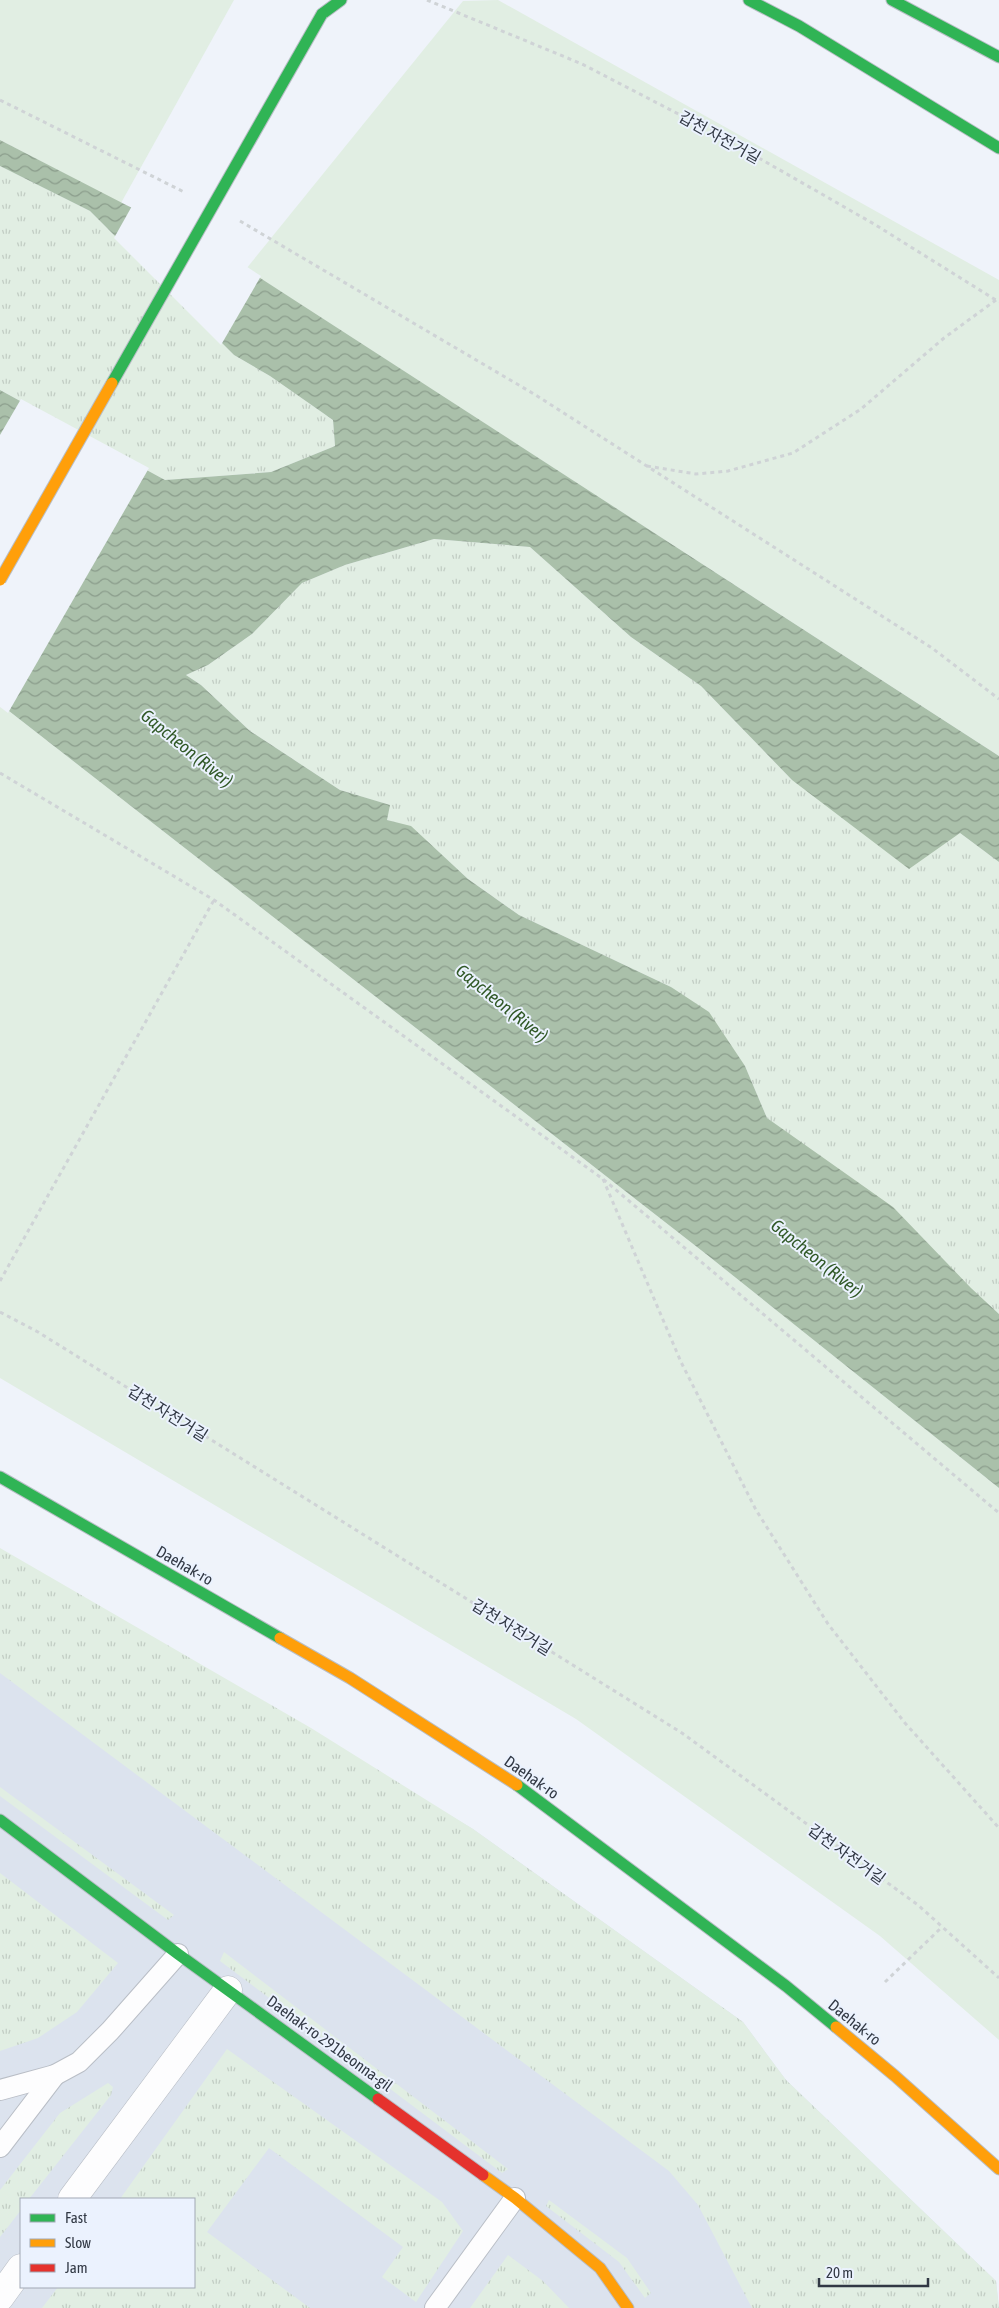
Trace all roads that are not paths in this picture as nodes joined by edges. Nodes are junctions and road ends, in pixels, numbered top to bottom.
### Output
1 (322, 0) edge
2 (328, 0) edge
3 (341, 0) edge
4 (749, 0) edge
5 (892, 0) edge
6 (322, 14) junction
7 (999, 57) edge
8 (999, 148) edge
9 (0, 580) edge
10 (0, 1477) edge
11 (0, 1820) edge
12 (178, 1954) junction
13 (228, 1990) junction
14 (54, 2075) junction
15 (0, 2090) edge
16 (0, 2147) edge
17 (999, 2169) edge
18 (73, 2198) edge
19 (515, 2198) junction
20 (20, 2269) edge
21 (0, 2297) edge
22 (435, 2308) edge
23 (628, 2308) edge

1 - 6 main road
2 - 6 main road
3 - 6 main road
4 - 8 main road
5 - 7 main road
6 - 9 main road, bridge
10 - 17 main road, Daehak-ro
11 - 12 main road, Daehak-ro 291beonna-gil
12 - 13 main road, Daehak-ro 291beonna-gil
12 - 14 lane
13 - 18 street
13 - 19 main road, Daehak-ro 291beonna-gil
14 - 15 lane
14 - 16 lane
19 - 22 lane
19 - 23 main road, Daehak-ro 291beonna-gil
20 - 21 street

